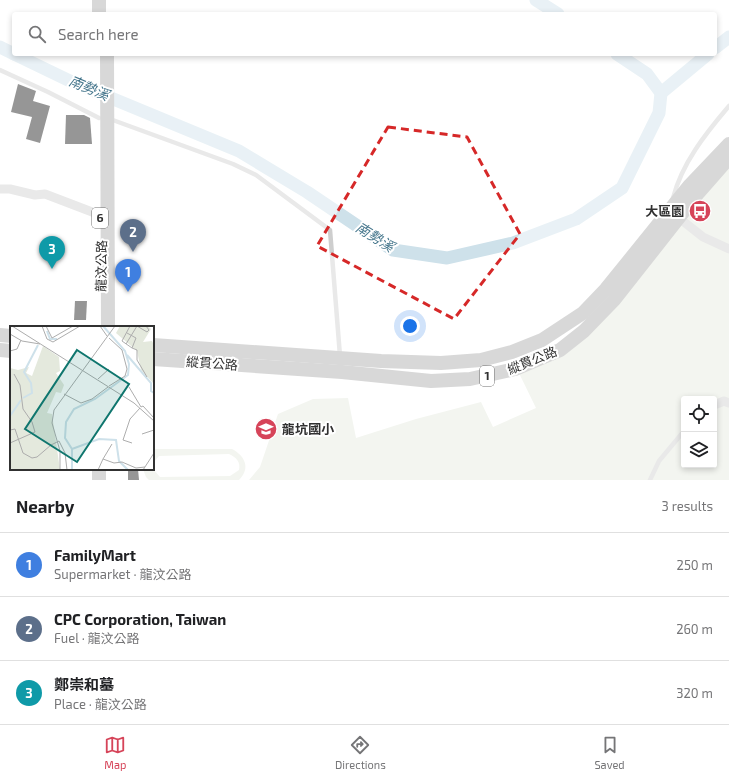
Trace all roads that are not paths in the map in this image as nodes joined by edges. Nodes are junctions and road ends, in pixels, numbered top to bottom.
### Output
1 (99, 0) edge
2 (106, 0) edge
3 (99, 12) edge
4 (106, 12) edge
5 (103, 57) edge
6 (0, 70) edge
7 (729, 106) edge
8 (103, 113) junction
9 (729, 144) edge
10 (729, 158) edge
11 (0, 189) edge
12 (100, 214) junction
13 (674, 214) junction
14 (105, 240) junction
15 (729, 249) edge
16 (104, 271) junction
17 (100, 326) edge
18 (108, 326) edge
19 (0, 335) edge
20 (10, 336) edge
21 (154, 345) edge
22 (0, 350) edge
23 (10, 351) edge
24 (154, 359) edge
25 (341, 365) junction
26 (729, 403) edge
27 (717, 404) edge
28 (682, 432) edge
29 (650, 480) edge

1 - 3 main road
2 - 4 main road
5 - 8 main road, 6
6 - 8 lane
7 - 13 lane
8 - 12 main road, 龍汶公路 / 6
8 - 14 main road, 龍汶公路 / 6
8 - 25 lane
9 - 13 main road, 縱貫公路 / 1
10 - 13 main road, 縱貫公路 / 1
11 - 12 street
12 - 14 main road, 龍汶公路 / 6
13 - 15 street
13 - 25 main road, 縱貫公路 / 1
14 - 16 main road, 龍汶公路 / 6
16 - 17 main road, 龍汶公路 / 6
16 - 18 main road, 龍汶公路 / 6
19 - 20 main road
21 - 25 main road, 縱貫公路 / 1
22 - 23 main road
24 - 25 main road, 縱貫公路 / 1
26 - 27 street
28 - 29 lane

